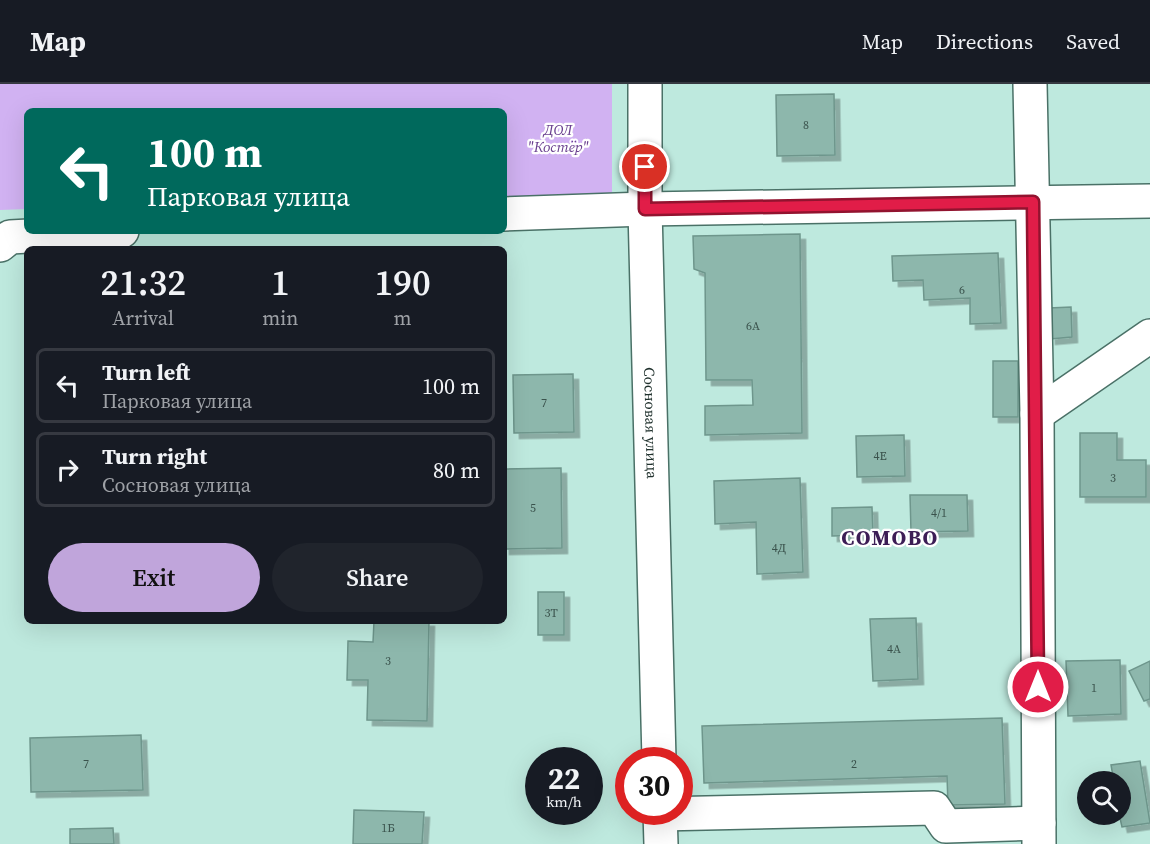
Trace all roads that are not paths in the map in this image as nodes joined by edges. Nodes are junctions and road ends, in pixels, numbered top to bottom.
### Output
1 (645, 84) edge
2 (1030, 84) edge
3 (1150, 201) edge
4 (1033, 202) junction
5 (645, 209) junction
6 (507, 214) edge
7 (66, 234) edge
8 (0, 245) edge
9 (1150, 336) edge
10 (1037, 414) junction
11 (658, 747) edge
12 (693, 821) edge
13 (1039, 834) edge

1 - 5 street, Сосновая улица
2 - 4 street
3 - 4 street
4 - 5 street
4 - 10 street
5 - 6 street
5 - 11 street, Сосновая улица
7 - 8 street
9 - 10 street
10 - 13 street
12 - 13 street

